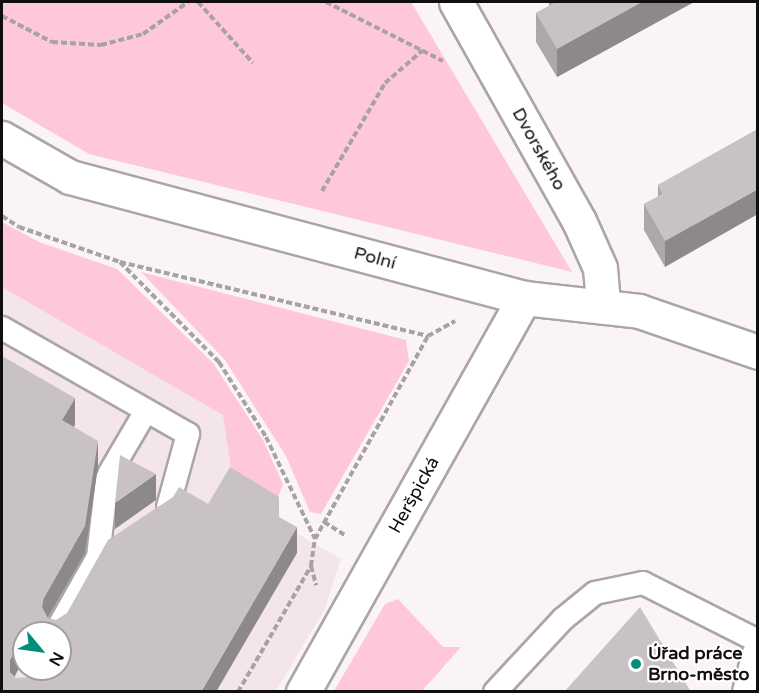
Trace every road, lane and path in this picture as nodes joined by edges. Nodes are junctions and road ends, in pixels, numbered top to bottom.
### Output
1 (188, 2) edge
2 (198, 2) edge
3 (326, 2) edge
4 (456, 2) edge
5 (2, 16) edge
6 (423, 50) junction
7 (253, 63) dead end
8 (495, 71) junction
9 (2, 138) edge
10 (322, 191) dead end
11 (2, 216) edge
12 (120, 262) junction
13 (524, 298) junction
14 (603, 304) junction
15 (458, 320) dead end
16 (2, 328) edge
17 (428, 336) junction
18 (758, 352) edge
19 (146, 411) junction
20 (163, 513) edge
21 (127, 538) edge
22 (315, 539) junction
23 (98, 557) junction
24 (62, 621) edge
25 (758, 641) edge
26 (758, 655) edge
27 (238, 692) edge
28 (303, 692) edge
29 (495, 692) edge
30 (749, 692) edge

1 - 5 path
2 - 7 path
3 - 6 path
4 - 8 street, Dvorského
6 - 8 path
6 - 10 path
8 - 14 street, Dvorského
9 - 13 street, Polní
11 - 12 path
12 - 17 path
12 - 22 path
13 - 14 street, Polní
13 - 28 street, Heršpická
14 - 18 street, Polní
15 - 17 path
16 - 19 lane
17 - 22 path
19 - 20 lane
19 - 23 lane
21 - 23 lane
22 - 27 path
23 - 24 lane
25 - 29 lane
26 - 30 street

